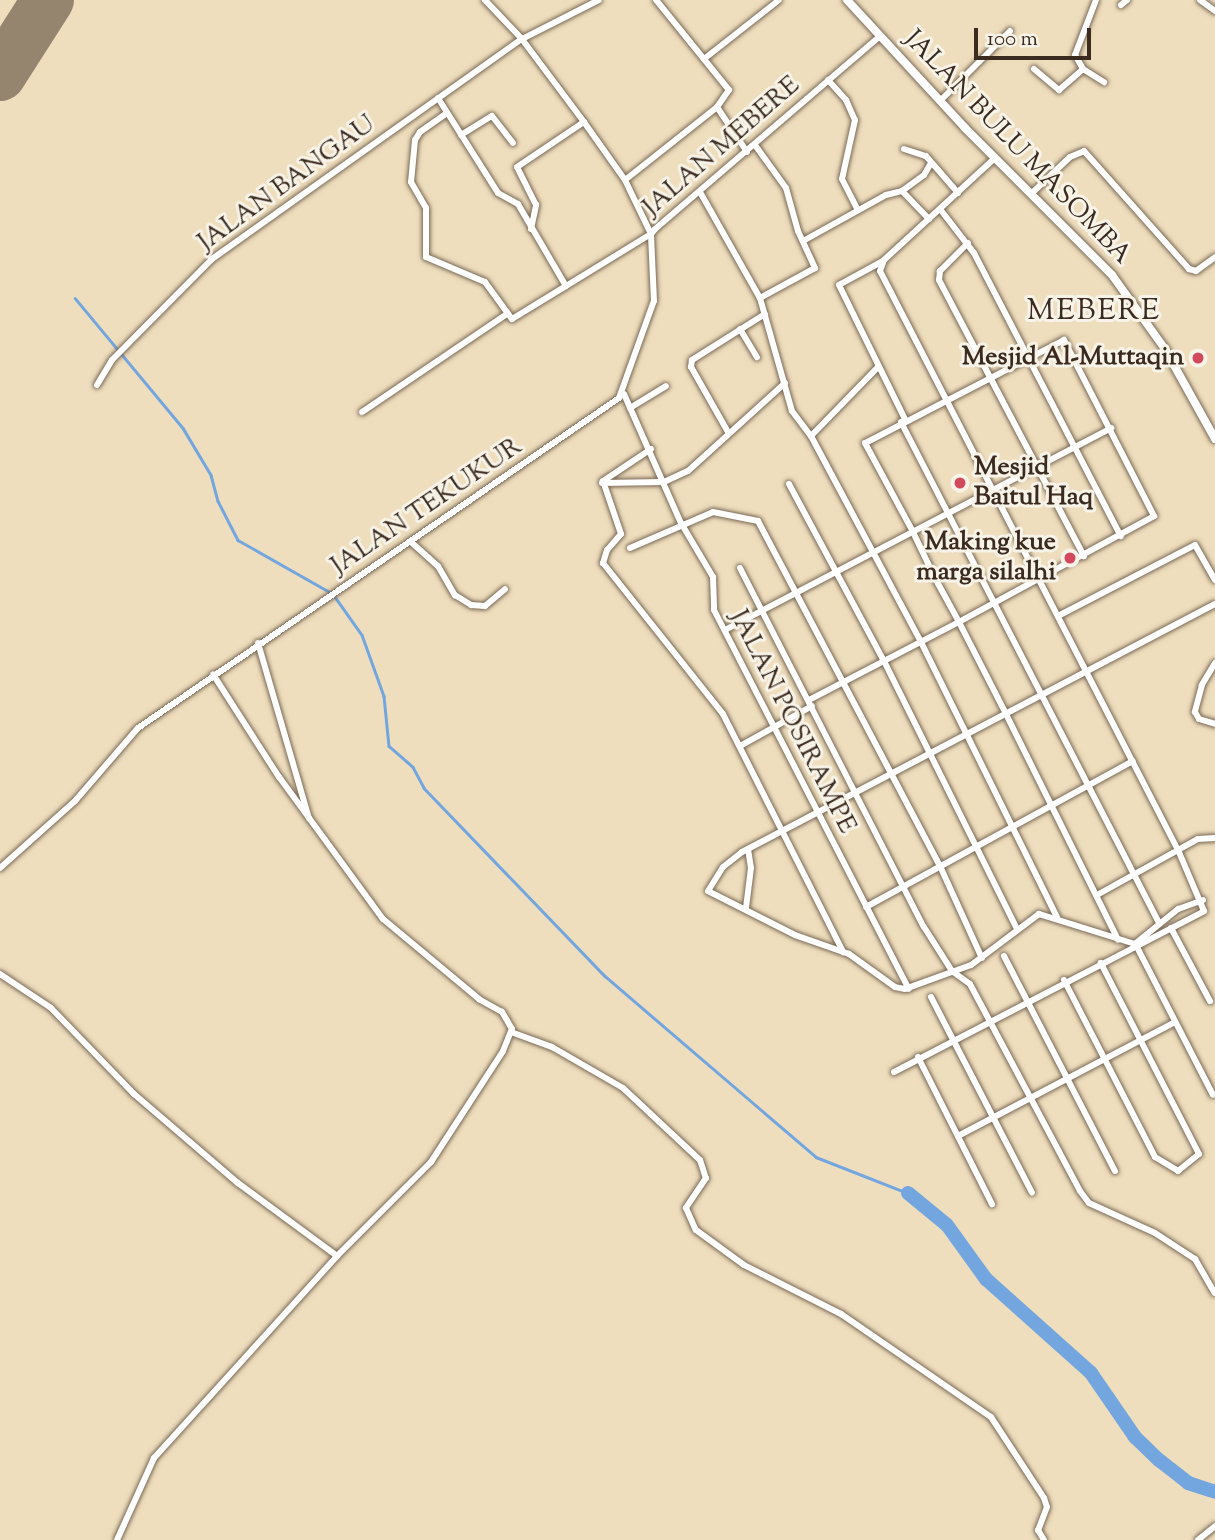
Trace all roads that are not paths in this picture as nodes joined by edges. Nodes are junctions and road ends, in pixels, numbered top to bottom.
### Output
1 (485, 0) edge
2 (599, 0) edge
3 (656, 0) edge
4 (779, 0) edge
5 (846, 0) edge
6 (1096, 0) edge
7 (1200, 0) edge
8 (1215, 10) edge
9 (1010, 31) dead end
10 (879, 37) junction
11 (522, 39) junction
12 (704, 59) junction
13 (1034, 69) dead end
14 (1083, 69) junction
15 (828, 80) junction
16 (1104, 82) dead end
17 (438, 99) junction
18 (940, 101) junction
19 (717, 107) junction
20 (447, 113) junction
21 (584, 122) junction
22 (461, 135) junction
23 (513, 143) dead end
24 (755, 145) junction
25 (904, 149) dead end
26 (747, 152) junction
27 (995, 158) junction
28 (931, 163) junction
29 (625, 180) junction
30 (700, 191) junction
31 (902, 191) junction
32 (958, 193) junction
33 (1032, 193) junction
34 (940, 209) junction
35 (858, 210) junction
36 (929, 219) junction
37 (531, 229) junction
38 (652, 234) junction
39 (803, 241) junction
40 (968, 243) junction
41 (1215, 257) edge
42 (884, 260) junction
43 (566, 286) junction
44 (760, 298) junction
45 (508, 313) junction
46 (765, 314) junction
47 (740, 329) junction
48 (1029, 356) junction
49 (757, 357) dead end
50 (878, 367) junction
51 (989, 377) junction
52 (786, 383) junction
53 (97, 384) dead end
54 (666, 386) dead end
55 (624, 394) junction
56 (945, 400) junction
57 (630, 408) junction
58 (362, 412) dead end
59 (904, 422) junction
60 (1111, 428) junction
61 (728, 432) junction
62 (811, 436) junction
63 (1215, 439) edge
64 (1074, 447) junction
65 (651, 449) junction
66 (1035, 466) junction
67 (664, 482) junction
68 (602, 483) junction
69 (789, 484) dead end
70 (992, 491) junction
71 (949, 512) junction
72 (681, 523) junction
73 (912, 530) junction
74 (1121, 536) junction
75 (411, 542) junction
76 (630, 548) dead end
77 (873, 551) junction
78 (1084, 556) junction
79 (740, 568) dead end
80 (837, 571) junction
81 (1039, 577) junction
82 (1215, 580) edge
83 (505, 589) dead end
84 (798, 591) junction
85 (995, 601) junction
86 (1215, 604) edge
87 (762, 610) junction
88 (1058, 616) junction
89 (959, 622) junction
90 (724, 630) junction
91 (920, 642) junction
92 (258, 643) junction
93 (883, 659) junction
94 (1215, 663) edge
95 (1084, 671) junction
96 (213, 674) junction
97 (845, 681) junction
98 (1042, 695) junction
99 (810, 703) junction
100 (1006, 714) junction
101 (776, 724) junction
102 (1215, 724) edge
103 (968, 734) junction
104 (742, 745) junction
105 (931, 753) junction
106 (1133, 761) junction
107 (892, 774) junction
108 (1087, 785) junction
109 (854, 792) junction
110 (1050, 803) junction
111 (818, 813) junction
112 (309, 819) junction
113 (1012, 823) junction
114 (782, 831) junction
115 (1215, 838) edge
116 (975, 846) junction
117 (748, 849) junction
118 (1179, 852) junction
119 (940, 866) junction
120 (0, 868) edge
121 (1134, 877) junction
122 (902, 887) junction
123 (1097, 895) junction
124 (1203, 900) junction
125 (866, 907) junction
126 (746, 908) junction
127 (1057, 918) junction
128 (1159, 923) junction
129 (1171, 928) junction
130 (1017, 929) junction
131 (1118, 940) junction
132 (1137, 947) junction
133 (843, 952) junction
134 (1004, 956) dead end
135 (982, 958) junction
136 (1101, 963) junction
137 (952, 971) junction
138 (0, 974) edge
139 (1064, 980) junction
140 (909, 989) junction
141 (931, 997) dead end
142 (1027, 1000) junction
143 (1210, 1001) dead end
144 (990, 1020) junction
145 (1175, 1022) junction
146 (511, 1032) junction
147 (955, 1038) junction
148 (1140, 1040) junction
149 (918, 1057) junction
150 (1102, 1057) junction
151 (894, 1072) dead end
152 (1067, 1077) junction
153 (1213, 1095) edge
154 (1030, 1096) junction
155 (993, 1116) junction
156 (958, 1136) junction
157 (1115, 1171) dead end
158 (1032, 1194) dead end
159 (992, 1204) dead end
160 (337, 1256) junction
161 (1215, 1293) edge
162 (1215, 1526) edge
163 (117, 1540) edge
164 (1044, 1540) edge
165 (1198, 1540) edge

1 - 11 street
2 - 11 street, JALAN BANGAU
3 - 12 street
4 - 12 street
5 - 10 street, JALAN BULU MASOMBA
6 - 14 street
7 - 8 street
9 - 18 street
10 - 15 street, JALAN MEBERE
10 - 18 street, JALAN BULU MASOMBA
11 - 17 street, JALAN BANGAU
11 - 21 street
12 - 19 street
13 - 14 street
14 - 16 street
15 - 24 street, JALAN MEBERE
15 - 35 street
17 - 20 street
17 - 53 street, JALAN BANGAU
18 - 27 street, JALAN BULU MASOMBA
19 - 26 street
19 - 29 street
20 - 22 street
20 - 45 street
21 - 29 street
21 - 37 street
22 - 23 street
22 - 37 street
24 - 26 street, JALAN MEBERE
24 - 39 street
25 - 28 street
26 - 30 street, JALAN MEBERE
27 - 32 street
27 - 33 street, JALAN BULU MASOMBA
28 - 31 street
28 - 32 street
29 - 38 street
30 - 38 street, JALAN MEBERE
30 - 44 street
31 - 35 street
31 - 36 street
32 - 34 street
33 - 41 street
33 - 63 street, JALAN BULU MASOMBA
34 - 36 street
34 - 40 street
35 - 39 street
36 - 42 street
37 - 43 street
38 - 43 street
38 - 55 street, JALAN MEBERE
39 - 44 street
40 - 48 street
40 - 51 street
42 - 50 street
42 - 56 street
43 - 45 street
44 - 46 street
45 - 58 street
46 - 47 street
46 - 52 street
47 - 49 street
47 - 61 street
48 - 51 street
48 - 60 street
48 - 64 street
50 - 59 street
50 - 62 street
51 - 56 street
51 - 66 street
52 - 61 street
52 - 62 street
54 - 57 street
55 - 57 street, JALAN POSIRAMPE
55 - 75 street, JALAN TEKUKUR
56 - 59 street
56 - 70 street
57 - 65 street, JALAN POSIRAMPE
59 - 71 street
59 - 73 street
60 - 64 street
60 - 74 street
61 - 67 street
62 - 77 street
64 - 66 street
64 - 74 street
65 - 67 street, JALAN POSIRAMPE
65 - 68 street
66 - 70 street
66 - 78 street
67 - 68 street
67 - 72 street, JALAN POSIRAMPE
68 - 104 street
69 - 80 street
70 - 71 street
70 - 81 street
71 - 73 street
71 - 85 street
72 - 76 street
72 - 84 street
72 - 90 street, JALAN POSIRAMPE
73 - 77 street
73 - 89 street
74 - 78 street
75 - 83 street
75 - 92 street, JALAN TEKUKUR
77 - 80 street
77 - 91 street
78 - 81 street
79 - 87 street
80 - 84 street
80 - 93 street
81 - 85 street
81 - 88 street
82 - 88 street
84 - 87 street
84 - 97 street
85 - 89 street
85 - 98 street
86 - 95 street
87 - 90 street
87 - 99 street
88 - 95 street
89 - 91 street
89 - 100 street
90 - 101 street, JALAN POSIRAMPE
91 - 93 street
91 - 103 street
92 - 96 street, JALAN TEKUKUR
92 - 112 street
93 - 97 street
93 - 105 street
94 - 102 street
95 - 98 street
95 - 106 street
96 - 112 street
96 - 120 street, JALAN TEKUKUR
97 - 99 street
97 - 107 street
98 - 100 street
98 - 108 street
99 - 101 street
99 - 109 street
100 - 103 street
100 - 110 street
101 - 104 street
101 - 111 street, JALAN POSIRAMPE
103 - 105 street
103 - 113 street
104 - 114 street
105 - 107 street
105 - 116 street
106 - 108 street
106 - 118 street
107 - 109 street
107 - 119 street
108 - 110 street
108 - 121 street
109 - 111 street
109 - 122 street
110 - 113 street
110 - 123 street
111 - 114 street
111 - 125 street, JALAN POSIRAMPE
112 - 146 street
113 - 116 street
113 - 127 street
114 - 117 street
114 - 133 street
115 - 118 street
116 - 119 street
116 - 130 street
117 - 126 street
117 - 126 street
118 - 121 street
118 - 124 street
119 - 122 street
119 - 135 street
121 - 123 street
121 - 128 street
122 - 125 street
122 - 137 street
123 - 131 street
124 - 128 street
124 - 129 street
125 - 140 street, JALAN POSIRAMPE
126 - 133 street
127 - 130 street
127 - 131 street
128 - 131 street
129 - 132 street
129 - 143 street
130 - 135 street
132 - 136 street
132 - 145 street
133 - 140 street
134 - 142 street
135 - 137 street
136 - 139 street
136 - 148 street
137 - 140 street
137 - 144 street
138 - 160 street
139 - 142 street
139 - 150 street
141 - 147 street
142 - 144 street
142 - 152 street
144 - 147 street
144 - 154 street
145 - 148 street
145 - 153 street
146 - 160 street
146 - 164 street
147 - 149 street
147 - 155 street
148 - 150 street
148 - 150 street
149 - 151 street
149 - 156 street
150 - 152 street
152 - 154 street
152 - 157 street
154 - 155 street
154 - 161 street
155 - 156 street
155 - 158 street
156 - 159 street
160 - 163 street
162 - 165 street

